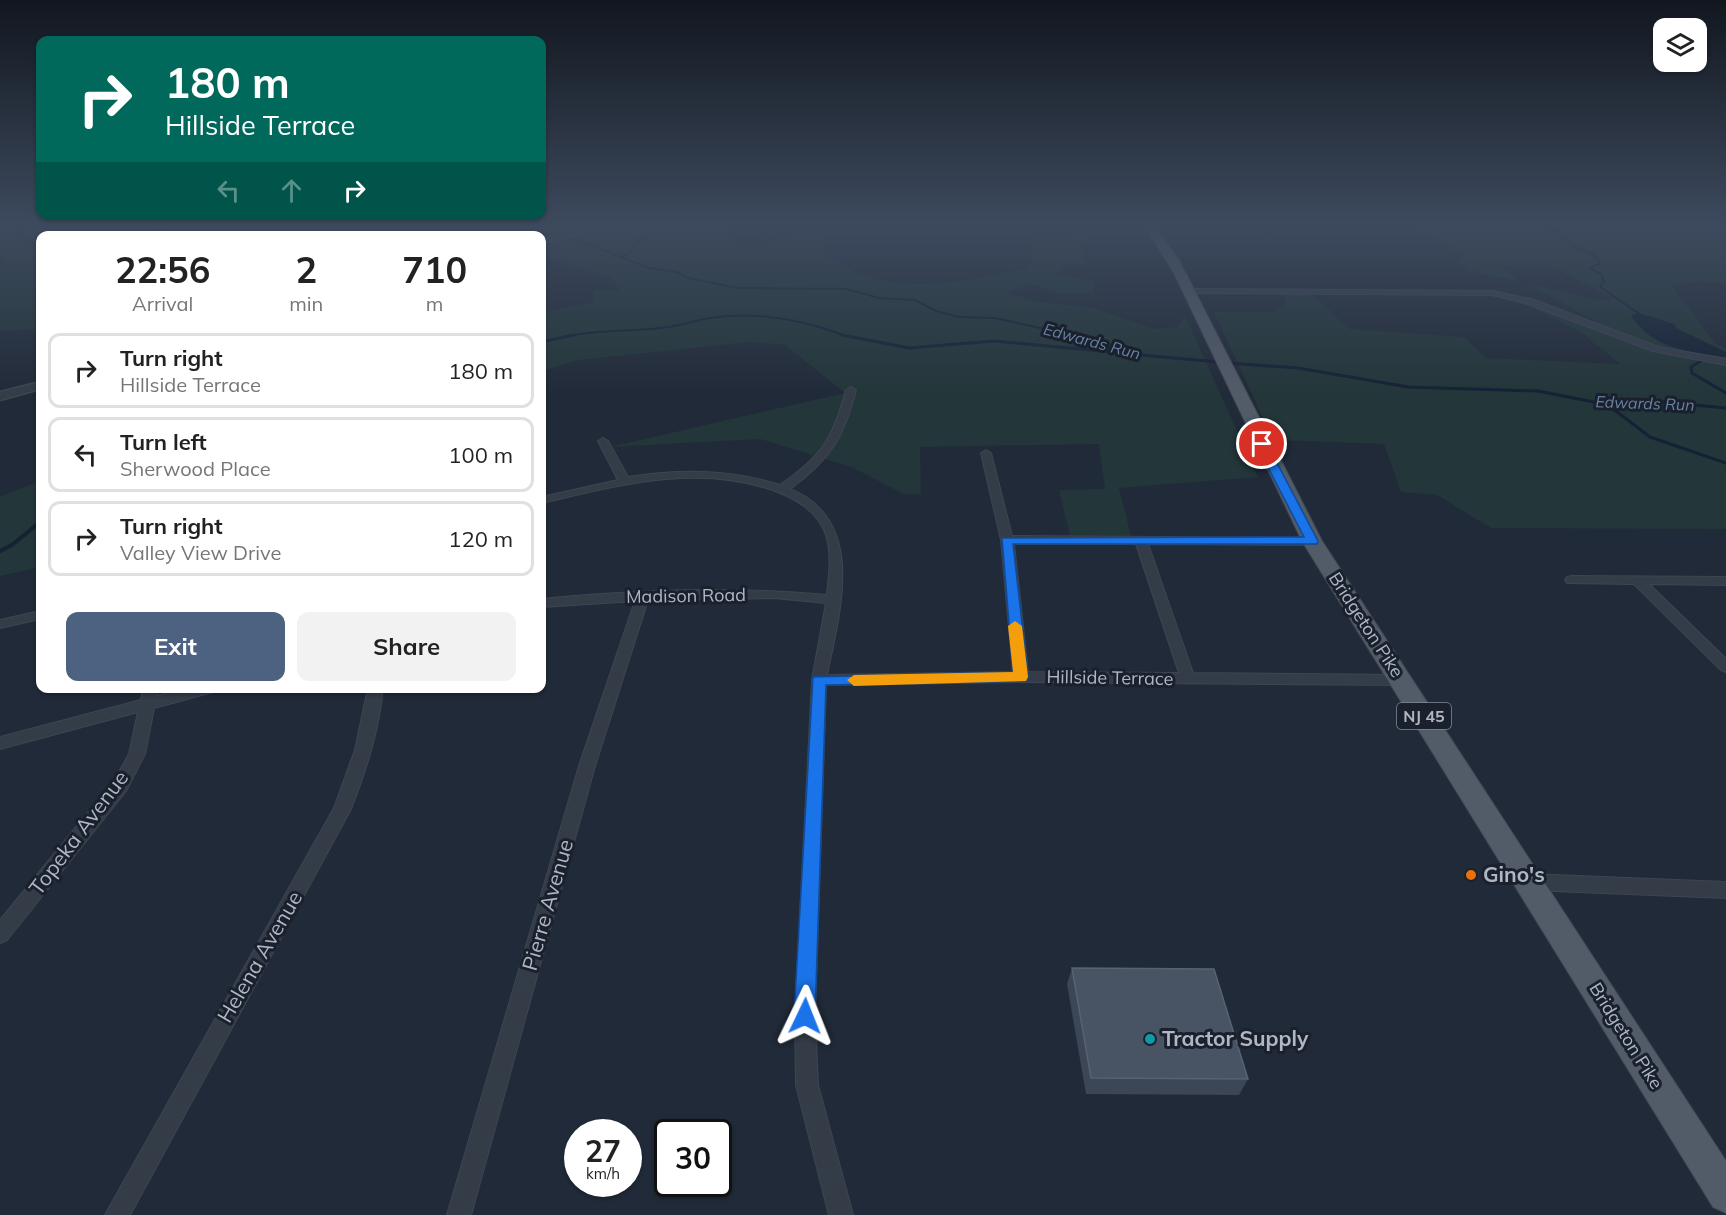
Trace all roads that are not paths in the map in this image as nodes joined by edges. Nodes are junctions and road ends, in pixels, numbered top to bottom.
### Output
1 (1185, 282) edge
2 (1190, 291) junction
3 (1726, 362) edge
4 (36, 387) edge
5 (851, 390) dead end
6 (0, 396) edge
7 (603, 441) dead end
8 (986, 453) dead end
9 (625, 482) junction
10 (782, 489) junction
11 (546, 499) edge
12 (1006, 540) junction
13 (1312, 541) junction
14 (1141, 542) junction
15 (1572, 580) dead end
16 (1638, 581) junction
17 (1726, 581) edge
18 (642, 596) junction
19 (831, 599) junction
20 (546, 603) edge
21 (36, 616) edge
22 (0, 624) edge
23 (1726, 667) edge
24 (1021, 677) junction
25 (1188, 679) junction
26 (819, 680) junction
27 (1402, 680) junction
28 (175, 693) edge
29 (376, 693) edge
30 (149, 697) edge
31 (0, 743) edge
32 (1529, 882) junction
33 (1726, 890) edge
34 (0, 934) edge
35 (1726, 1194) edge
36 (117, 1215) edge
37 (459, 1215) edge
38 (841, 1215) edge

1 - 2 main road, Bridgeton Pike / NJ 45
2 - 3 street
2 - 13 main road, Bridgeton Pike / NJ 45
4 - 6 street
5 - 10 street
7 - 9 street
8 - 12 street
9 - 10 street
9 - 11 street
10 - 19 street
12 - 14 street
12 - 24 street
13 - 14 street
13 - 27 main road, Bridgeton Pike / NJ 45
14 - 25 street
15 - 16 street
16 - 17 street
16 - 23 street
18 - 19 street, Madison Road
18 - 20 street, Madison Road
18 - 37 street, Pierre Avenue
19 - 26 street
21 - 22 street
24 - 25 street, Hillside Terrace
24 - 26 street, Hillside Terrace
25 - 27 street, Hillside Terrace
26 - 38 street
27 - 32 main road, Bridgeton Pike / NJ 45
28 - 30 street
29 - 36 street, Helena Avenue
30 - 31 street
30 - 34 street, Topeka Avenue
32 - 33 street
32 - 35 main road, Bridgeton Pike / NJ 45

